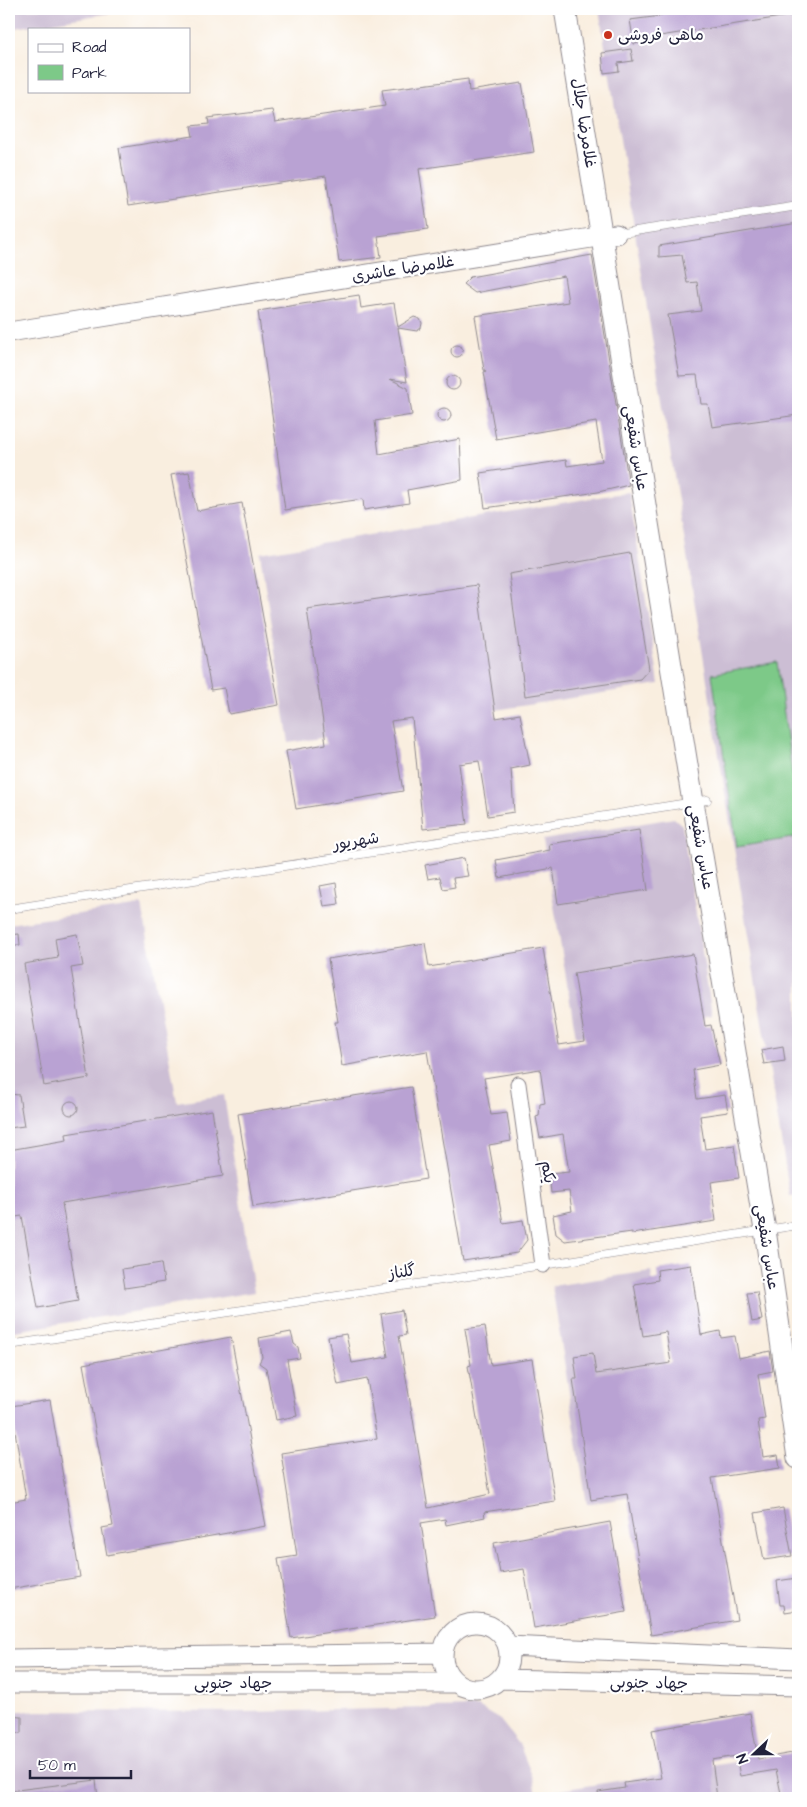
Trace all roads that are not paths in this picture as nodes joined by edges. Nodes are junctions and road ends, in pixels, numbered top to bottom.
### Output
1 (564, 9) edge
2 (578, 9) edge
3 (798, 206) edge
4 (609, 236) junction
5 (9, 332) edge
6 (700, 801) junction
7 (9, 909) edge
8 (518, 1084) dead end
9 (798, 1225) edge
10 (771, 1229) junction
11 (544, 1265) junction
12 (9, 1345) edge
13 (798, 1396) edge
14 (798, 1458) edge
15 (508, 1646) junction
16 (443, 1653) junction
17 (9, 1659) edge
18 (798, 1659) edge
19 (500, 1679) junction
20 (9, 1683) edge
21 (456, 1683) junction
22 (798, 1686) edge

1 - 4 main road, غلامرضا جلال
2 - 4 main road, غلامرضا جلال
3 - 4 lane, غلامرضا عاشری
4 - 5 street, غلامرضا عاشری
4 - 6 main road, عباس شفیعی
6 - 7 lane, شهریور
6 - 10 main road, عباس شفیعی
8 - 11 street, یکم
9 - 10 lane, گلناز
10 - 11 lane, گلناز
10 - 13 main road, عباس شفیعی
10 - 14 main road, عباس شفیعی
11 - 12 lane, گلناز
15 - 16 street
15 - 18 street, جهاد جنوبی
15 - 19 street
16 - 17 street, جهاد جنوبی
16 - 21 street
19 - 21 street
19 - 22 street, جهاد جنوبی
20 - 21 street, جهاد جنوبی

